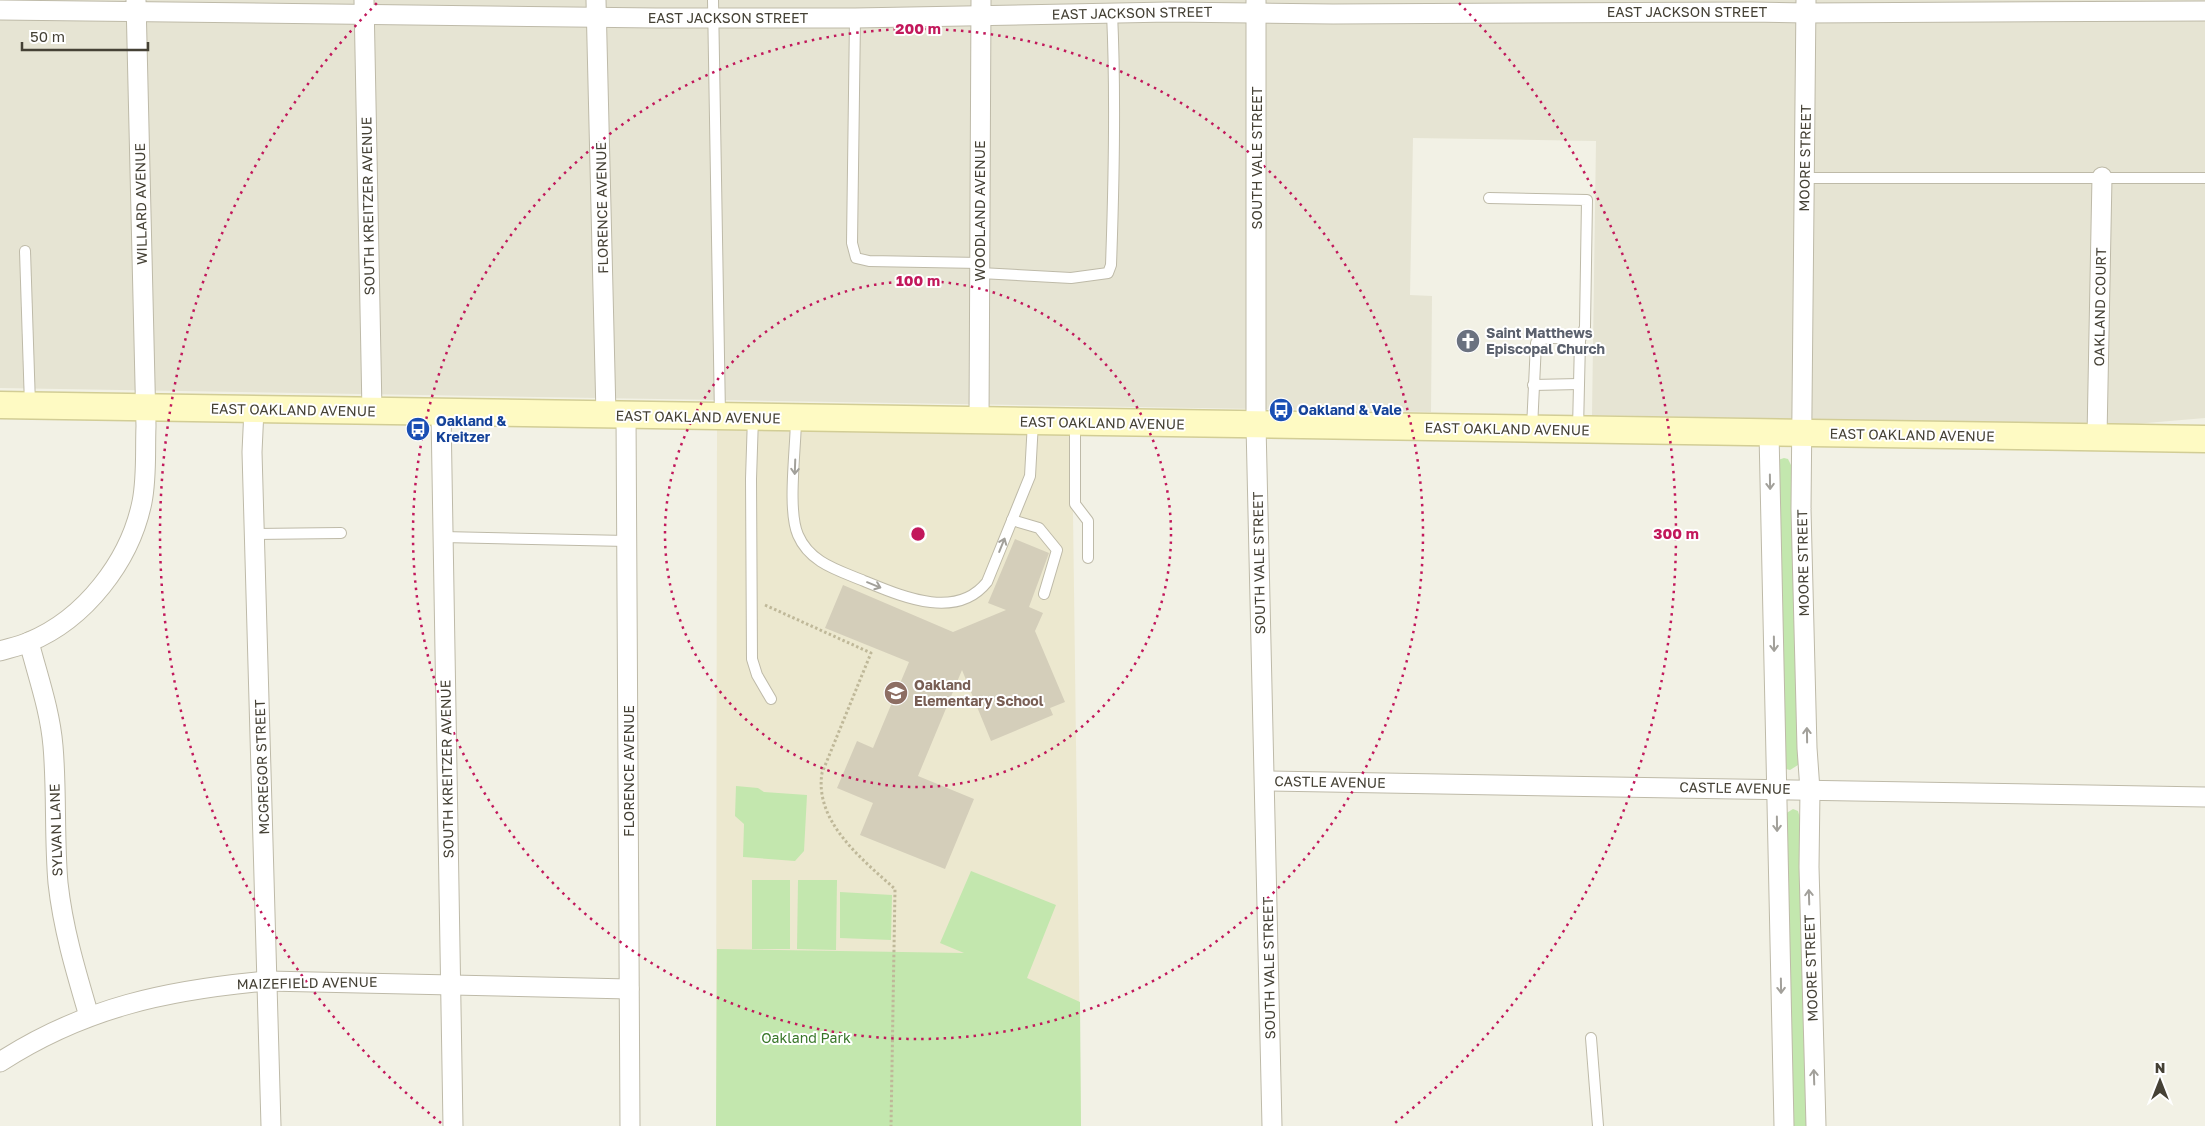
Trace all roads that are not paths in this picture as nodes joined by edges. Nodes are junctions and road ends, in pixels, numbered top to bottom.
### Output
1 (136, 5) edge
2 (1256, 6) edge
3 (364, 7) edge
4 (1806, 7) edge
5 (981, 8) edge
6 (597, 9) edge
7 (713, 9) edge
8 (0, 10) edge
9 (2205, 11) edge
10 (1112, 13) junction
11 (854, 18) junction
12 (2102, 177) junction
13 (1805, 178) junction
14 (2205, 178) edge
15 (1489, 198) dead end
16 (25, 251) dead end
17 (980, 268) junction
18 (1580, 340) junction
19 (1579, 384) junction
20 (1533, 385) junction
21 (0, 405) edge
22 (30, 406) junction
23 (145, 408) junction
24 (254, 409) junction
25 (372, 411) junction
26 (441, 413) junction
27 (616, 415) junction
28 (720, 417) junction
29 (753, 417) junction
30 (796, 418) junction
31 (979, 421) junction
32 (1034, 422) junction
33 (1075, 423) junction
34 (1256, 425) junction
35 (1532, 430) junction
36 (1578, 430) junction
37 (1769, 433) junction
38 (1801, 433) junction
39 (2097, 437) junction
40 (2205, 439) edge
41 (1012, 520) junction
42 (341, 533) dead end
43 (255, 534) junction
44 (443, 537) junction
45 (627, 540) junction
46 (1088, 558) dead end
47 (1044, 594) dead end
48 (29, 642) junction
49 (0, 651) edge
50 (771, 699) dead end
51 (1265, 781) junction
52 (1776, 788) junction
53 (1810, 790) junction
54 (2205, 797) edge
55 (267, 981) junction
56 (451, 984) junction
57 (628, 989) junction
58 (89, 1016) junction
59 (1591, 1038) dead end
60 (0, 1062) edge
61 (271, 1126) edge
62 (453, 1126) edge
63 (630, 1126) edge
64 (1272, 1126) edge
65 (1598, 1126) edge
66 (1784, 1126) edge
67 (1816, 1126) edge

1 - 3 street, EAST JACKSON STREET
1 - 8 street, EAST JACKSON STREET
1 - 23 street, WILLARD AVENUE
2 - 4 street, EAST JACKSON STREET
2 - 10 street, EAST JACKSON STREET
2 - 34 street, SOUTH VALE STREET
3 - 6 street, EAST JACKSON STREET
3 - 25 street, SOUTH KREITZER AVENUE
4 - 9 street, EAST JACKSON STREET
4 - 13 street, MOORE STREET
5 - 10 street, EAST JACKSON STREET
5 - 11 street, EAST JACKSON STREET
5 - 17 street, WOODLAND AVENUE
6 - 7 street, EAST JACKSON STREET
6 - 27 street, FLORENCE AVENUE
7 - 11 street, EAST JACKSON STREET
7 - 28 lane
10 - 17 lane
11 - 17 lane
12 - 13 lane
12 - 14 lane
12 - 39 street, OAKLAND COURT
13 - 38 street, MOORE STREET
15 - 18 lane
16 - 22 lane
17 - 31 street, WOODLAND AVENUE
18 - 19 lane
18 - 20 lane
19 - 20 lane
19 - 36 lane
20 - 35 lane
21 - 22 main road, EAST OAKLAND AVENUE
22 - 23 main road, EAST OAKLAND AVENUE
23 - 24 main road, EAST OAKLAND AVENUE
23 - 48 street
24 - 25 main road, EAST OAKLAND AVENUE
24 - 43 street, MCGREGOR STREET
25 - 26 main road, EAST OAKLAND AVENUE
26 - 27 main road, EAST OAKLAND AVENUE
26 - 44 street, SOUTH KREITZER AVENUE
27 - 28 main road, EAST OAKLAND AVENUE
27 - 45 street, FLORENCE AVENUE
28 - 29 main road, EAST OAKLAND AVENUE
29 - 30 main road, EAST OAKLAND AVENUE
29 - 50 lane
30 - 31 main road, EAST OAKLAND AVENUE
30 -> 41 lane
31 - 32 main road, EAST OAKLAND AVENUE
32 - 33 main road, EAST OAKLAND AVENUE
32 - 41 lane
33 - 34 main road, EAST OAKLAND AVENUE
33 - 46 lane
34 - 35 main road, EAST OAKLAND AVENUE
34 - 51 street, SOUTH VALE STREET
35 - 36 main road, EAST OAKLAND AVENUE
36 - 37 main road, EAST OAKLAND AVENUE
37 - 38 main road, EAST OAKLAND AVENUE
37 -> 52 street
38 - 39 main road, EAST OAKLAND AVENUE
53 -> 38 street, MOORE STREET
39 - 40 main road, EAST OAKLAND AVENUE
41 - 47 lane
42 - 43 lane
43 - 55 street, MCGREGOR STREET
44 - 45 lane
44 - 56 street, SOUTH KREITZER AVENUE
45 - 57 street, FLORENCE AVENUE
48 - 49 street
48 - 58 street, SYLVAN LANE
51 - 52 street, CASTLE AVENUE
51 - 64 street, SOUTH VALE STREET
52 - 53 street, CASTLE AVENUE
52 -> 66 street
53 - 54 street, CASTLE AVENUE
67 -> 53 street, MOORE STREET
55 - 56 street, MAIZEFIELD AVENUE
55 - 58 street, MAIZEFIELD AVENUE
55 - 61 street, MCGREGOR STREET
56 - 57 street, MAIZEFIELD AVENUE
56 - 62 street, SOUTH KREITZER AVENUE
57 - 63 street, FLORENCE AVENUE
58 - 60 street, MAIZEFIELD AVENUE
59 - 65 lane

